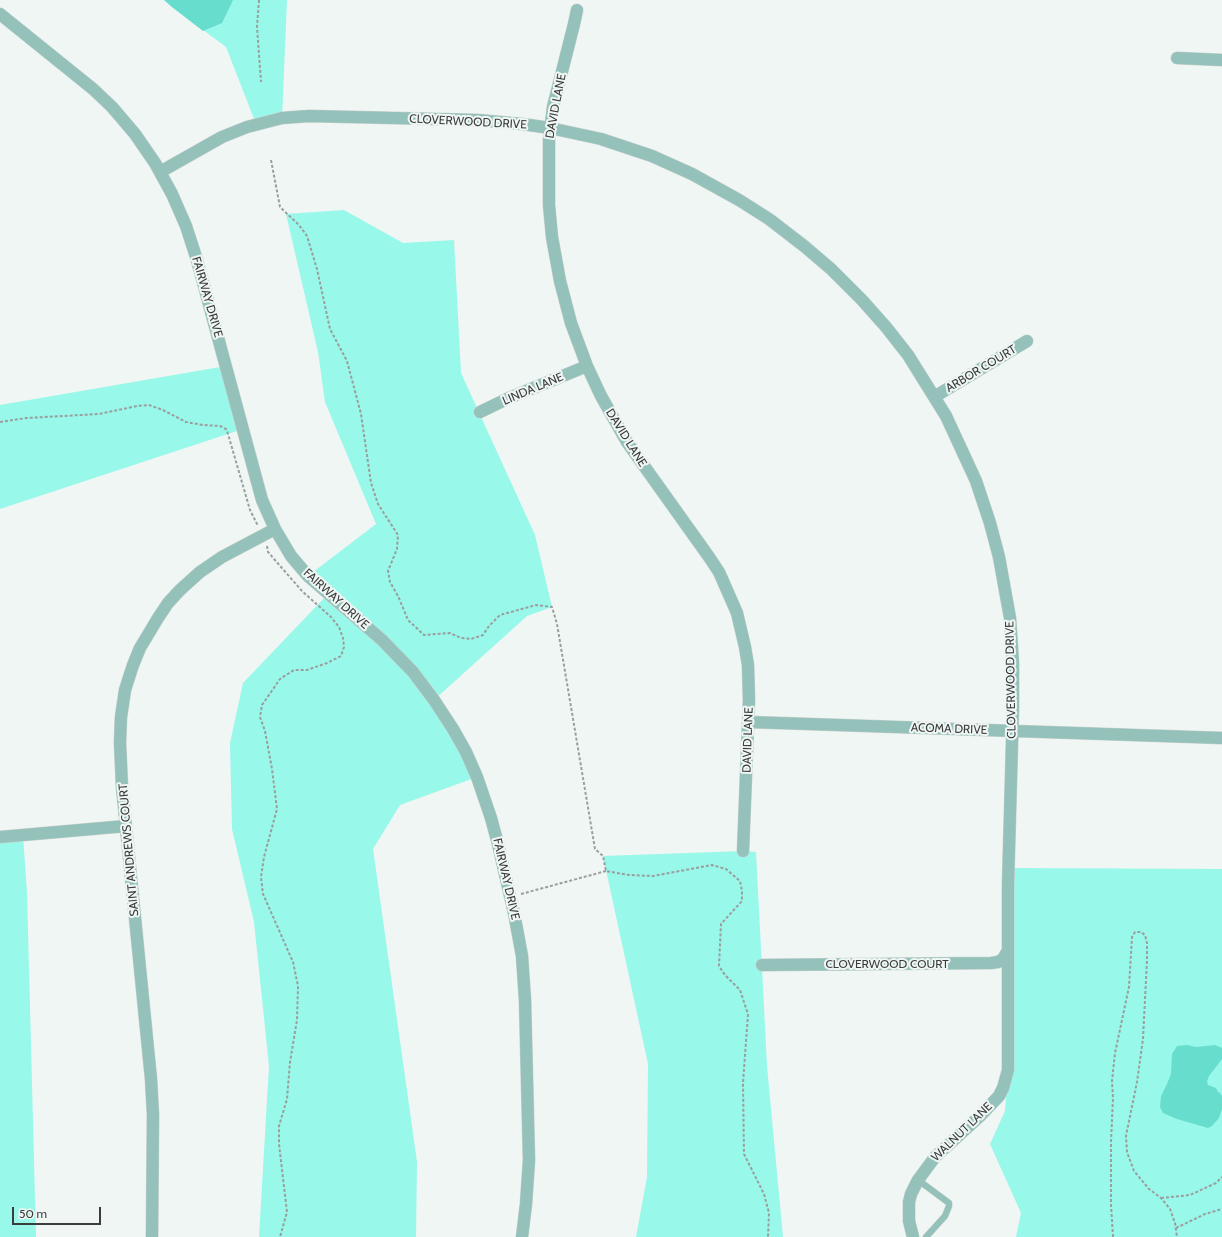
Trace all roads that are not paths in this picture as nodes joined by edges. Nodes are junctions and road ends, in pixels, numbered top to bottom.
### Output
1 (577, 10) dead end
2 (0, 14) edge
3 (1177, 58) dead end
4 (1222, 60) edge
5 (550, 128) junction
6 (160, 172) junction
7 (1028, 341) dead end
8 (587, 366) junction
9 (934, 396) junction
10 (480, 412) dead end
11 (274, 529) junction
12 (749, 722) junction
13 (1012, 731) junction
14 (1222, 738) edge
15 (126, 826) junction
16 (0, 837) edge
17 (743, 851) dead end
18 (1007, 952) junction
19 (762, 965) dead end
20 (918, 1180) junction
21 (152, 1237) edge
22 (522, 1237) edge
23 (913, 1237) edge
24 (926, 1237) edge

1 - 5 street, DAVID LANE
2 - 6 street, FAIRWAY DRIVE
3 - 4 street
5 - 6 street, CLOVERWOOD DRIVE
5 - 8 street, DAVID LANE
5 - 9 street, CLOVERWOOD DRIVE
6 - 11 street, FAIRWAY DRIVE
7 - 9 street, ARBOR COURT
8 - 10 street, LINDA LANE
8 - 12 street, DAVID LANE
9 - 13 street, CLOVERWOOD DRIVE
11 - 15 street, SAINT ANDREWS COURT
11 - 22 street, FAIRWAY DRIVE
12 - 13 street, ACOMA DRIVE
12 - 17 street, DAVID LANE
13 - 14 street, ACOMA DRIVE
13 - 18 street, CLOVERWOOD DRIVE
15 - 16 street
15 - 21 street, SAINT ANDREWS COURT
18 - 19 street, CLOVERWOOD COURT
18 - 20 street, WALNUT LANE
20 - 23 street, WALNUT LANE
20 - 24 lane

